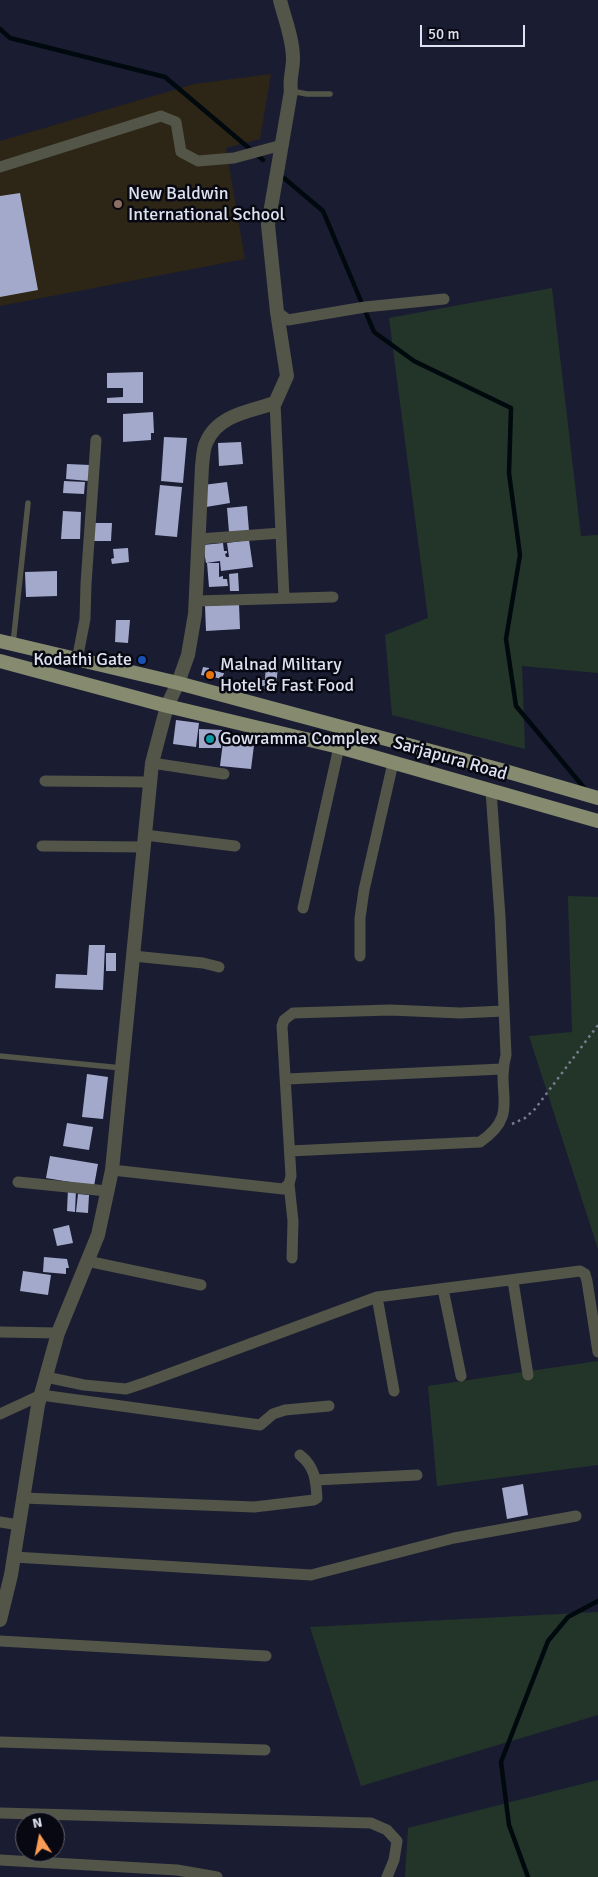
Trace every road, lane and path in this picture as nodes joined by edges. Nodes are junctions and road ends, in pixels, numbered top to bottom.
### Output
1 (280, 0) edge
2 (291, 91) junction
3 (330, 94) dead end
4 (282, 145) junction
5 (0, 168) edge
6 (444, 300) dead end
7 (277, 312) junction
8 (275, 403) junction
9 (96, 440) dead end
10 (28, 503) dead end
11 (281, 533) junction
12 (199, 539) junction
13 (333, 597) dead end
14 (284, 598) junction
15 (196, 601) junction
16 (6, 642) edge
17 (0, 660) edge
18 (77, 660) junction
19 (178, 683) junction
20 (167, 706) junction
21 (339, 747) junction
22 (152, 763) junction
23 (393, 763) junction
24 (224, 774) dead end
25 (45, 781) dead end
26 (150, 782) junction
27 (491, 791) junction
28 (598, 798) edge
29 (598, 821) edge
30 (144, 841) junction
31 (42, 846) dead end
32 (235, 846) dead end
33 (303, 908) dead end
34 (133, 956) junction
35 (360, 956) dead end
36 (220, 968) dead end
37 (504, 1011) junction
38 (598, 1025) edge
39 (0, 1056) edge
40 (122, 1068) junction
41 (502, 1069) junction
42 (287, 1079) junction
43 (496, 1128) junction
44 (290, 1151) junction
45 (112, 1170) junction
46 (18, 1182) dead end
47 (289, 1184) junction
48 (107, 1191) junction
49 (292, 1258) dead end
50 (87, 1261) junction
51 (513, 1280) junction
52 (201, 1285) dead end
53 (443, 1289) junction
54 (377, 1297) junction
55 (0, 1332) edge
56 (58, 1333) junction
57 (598, 1352) edge
58 (528, 1374) dead end
59 (461, 1376) dead end
60 (46, 1377) junction
61 (394, 1391) dead end
62 (41, 1394) junction
63 (329, 1406) dead end
64 (0, 1414) edge
65 (300, 1455) dead end
66 (417, 1475) dead end
67 (316, 1480) junction
68 (24, 1498) junction
69 (576, 1516) dead end
70 (0, 1522) edge
71 (19, 1525) junction
72 (14, 1557) junction
73 (0, 1620) edge
74 (0, 1641) edge
75 (266, 1656) dead end
76 (0, 1742) edge
77 (265, 1750) dead end
78 (0, 1813) edge
79 (0, 1860) edge
80 (217, 1877) edge
81 (387, 1877) edge

1 - 2 street
2 - 3 lane
2 - 4 street
4 - 5 street
4 - 7 street
6 - 7 street
7 - 8 street
8 - 11 street
8 - 12 street
9 - 18 street
10 - 16 lane
11 - 12 street
11 - 14 street
12 - 15 street
13 - 14 street
14 - 15 street
15 - 19 street
16 - 18 main road, Sarjapura Road
17 - 20 main road, Sarjapura Road
18 - 19 main road, Sarjapura Road
19 - 20 street
19 - 28 main road, Sarjapura Road
20 - 21 main road, Sarjapura Road
20 - 22 street
21 - 23 main road, Sarjapura Road
21 - 33 street
22 - 24 street
22 - 26 street
23 - 27 main road, Sarjapura Road
23 - 35 street
25 - 26 street
26 - 30 street
27 - 29 main road, Sarjapura Road
27 - 37 street
30 - 31 street
30 - 32 street
30 - 34 street
34 - 36 street
34 - 40 street
37 - 41 street
37 - 42 street
38 - 43 path
39 - 40 lane
40 - 45 street
41 - 42 street
41 - 43 street
42 - 44 street
43 - 44 street
44 - 47 street
45 - 47 street
45 - 48 street
46 - 48 street
47 - 49 street
48 - 50 street
50 - 52 street
50 - 56 street
51 - 53 street
51 - 57 street
51 - 58 street
53 - 54 street
53 - 59 street
54 - 60 street
54 - 61 street
55 - 56 street
56 - 60 street
60 - 62 street
62 - 63 street
62 - 64 street
62 - 68 street
65 - 67 street
66 - 67 street
67 - 68 street
68 - 71 street
69 - 72 street
70 - 71 street
71 - 72 street
72 - 73 street
74 - 75 street
76 - 77 street
78 - 81 street
79 - 80 street

